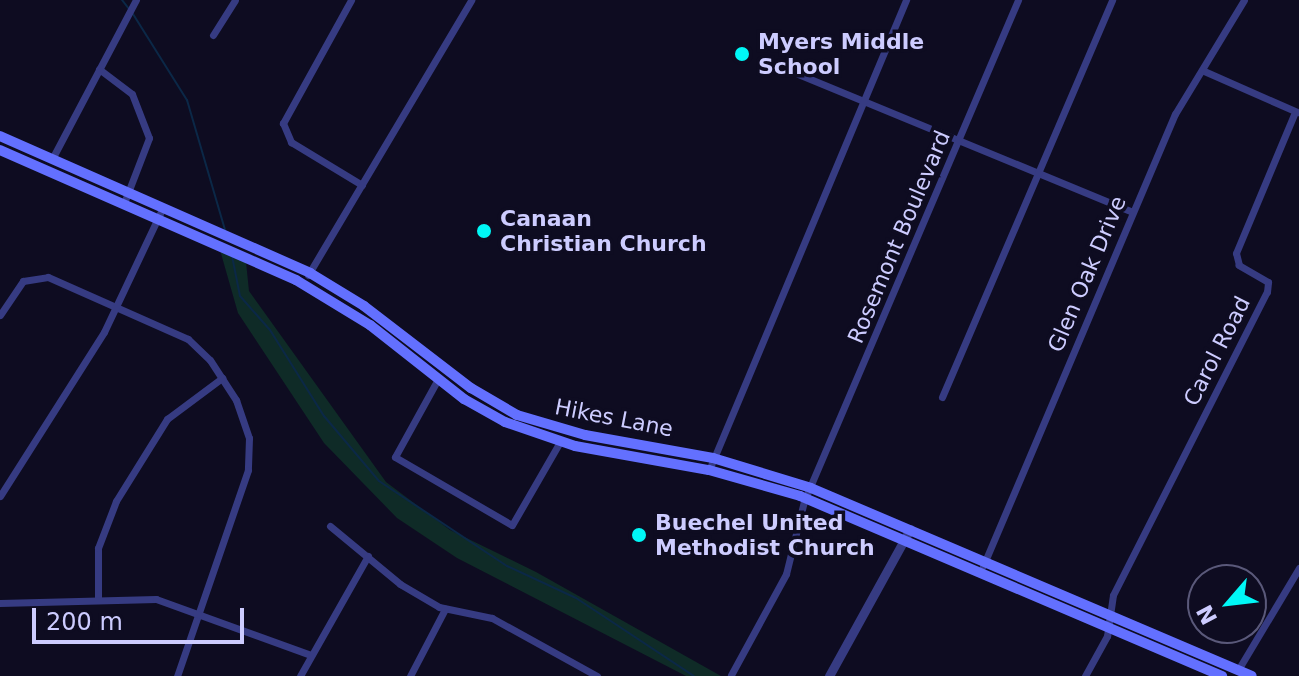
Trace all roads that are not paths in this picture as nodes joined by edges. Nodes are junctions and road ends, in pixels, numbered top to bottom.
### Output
1 (235, 0) edge
2 (351, 0) edge
3 (471, 0) edge
4 (906, 0) edge
5 (1018, 0) edge
6 (1112, 0) edge
7 (1244, 0) edge
8 (135, 1) edge
9 (213, 35) dead end
10 (99, 69) junction
11 (1204, 71) junction
12 (798, 74) dead end
13 (865, 99) junction
14 (1297, 112) edge
15 (0, 136) edge
16 (960, 139) junction
17 (0, 150) edge
18 (52, 159) junction
19 (1037, 172) junction
20 (362, 185) junction
21 (129, 191) junction
22 (124, 203) junction
23 (160, 212) junction
24 (1133, 212) junction
25 (310, 273) junction
26 (301, 283) junction
27 (117, 307) junction
28 (0, 315) edge
29 (222, 378) junction
30 (438, 379) junction
31 (942, 397) dead end
32 (560, 442) junction
33 (713, 458) junction
34 (709, 470) junction
35 (811, 488) junction
36 (0, 496) edge
37 (805, 498) junction
38 (330, 526) dead end
39 (910, 529) junction
40 (904, 540) junction
41 (368, 556) junction
42 (986, 560) junction
43 (1299, 568) edge
44 (981, 572) junction
45 (98, 600) junction
46 (0, 603) edge
47 (445, 609) junction
48 (199, 612) junction
49 (1109, 615) junction
50 (1108, 628) junction
51 (311, 655) junction
52 (1238, 670) junction
53 (731, 675) edge
54 (177, 676) edge
55 (300, 676) edge
56 (410, 676) edge
57 (597, 676) edge
58 (829, 676) edge
59 (1085, 676) edge
60 (1222, 676) edge
61 (1252, 676) edge

1 - 9 street
2 - 20 street
3 - 20 street
4 - 13 street
5 - 16 street, Rosemont Boulevard
6 - 19 street
7 - 11 street, Glen Oak Drive
8 - 10 street
10 - 18 street
10 - 21 street
11 - 14 street
11 - 24 street, Glen Oak Drive
12 - 13 street
13 - 16 street
13 - 33 street
14 - 49 street, Carol Road
15 - 18 main road, Hikes Lane
16 - 19 street
16 - 35 street, Rosemont Boulevard
17 - 22 main road, Hikes Lane
18 - 21 main road, Hikes Lane
19 - 24 street
19 - 31 street
20 - 25 street
21 - 22 street
21 - 23 main road, Hikes Lane
22 - 23 main road, Hikes Lane
23 - 25 main road, Hikes Lane
23 - 26 main road, Hikes Lane
23 - 27 street
24 - 42 street, Glen Oak Drive
25 - 26 street
25 - 33 main road, Hikes Lane
26 - 30 main road, Hikes Lane
27 - 28 street
27 - 29 street
27 - 36 street
29 - 45 street
29 - 48 street
30 - 32 main road, Hikes Lane
30 - 32 street
32 - 34 main road, Hikes Lane
33 - 34 street
33 - 35 main road, Hikes Lane
34 - 37 main road, Hikes Lane
35 - 37 street, Rosemont Boulevard
35 - 39 main road, Hikes Lane
37 - 40 main road, Hikes Lane
37 - 53 street, Rosemont Boulevard
38 - 41 street
39 - 40 street
39 - 42 main road, Hikes Lane
40 - 44 main road, Hikes Lane
40 - 58 street
41 - 47 street
41 - 51 street
42 - 44 street, Glen Oak Drive
42 - 49 main road, Hikes Lane
43 - 52 street
44 - 50 main road, Hikes Lane
45 - 46 street
45 - 48 street
47 - 56 street
47 - 57 street
48 - 51 street
48 - 54 street
49 - 50 street
49 - 52 main road, Hikes Lane
50 - 59 street
50 - 60 main road, Hikes Lane
51 - 55 street
52 - 61 main road, Hikes Lane

